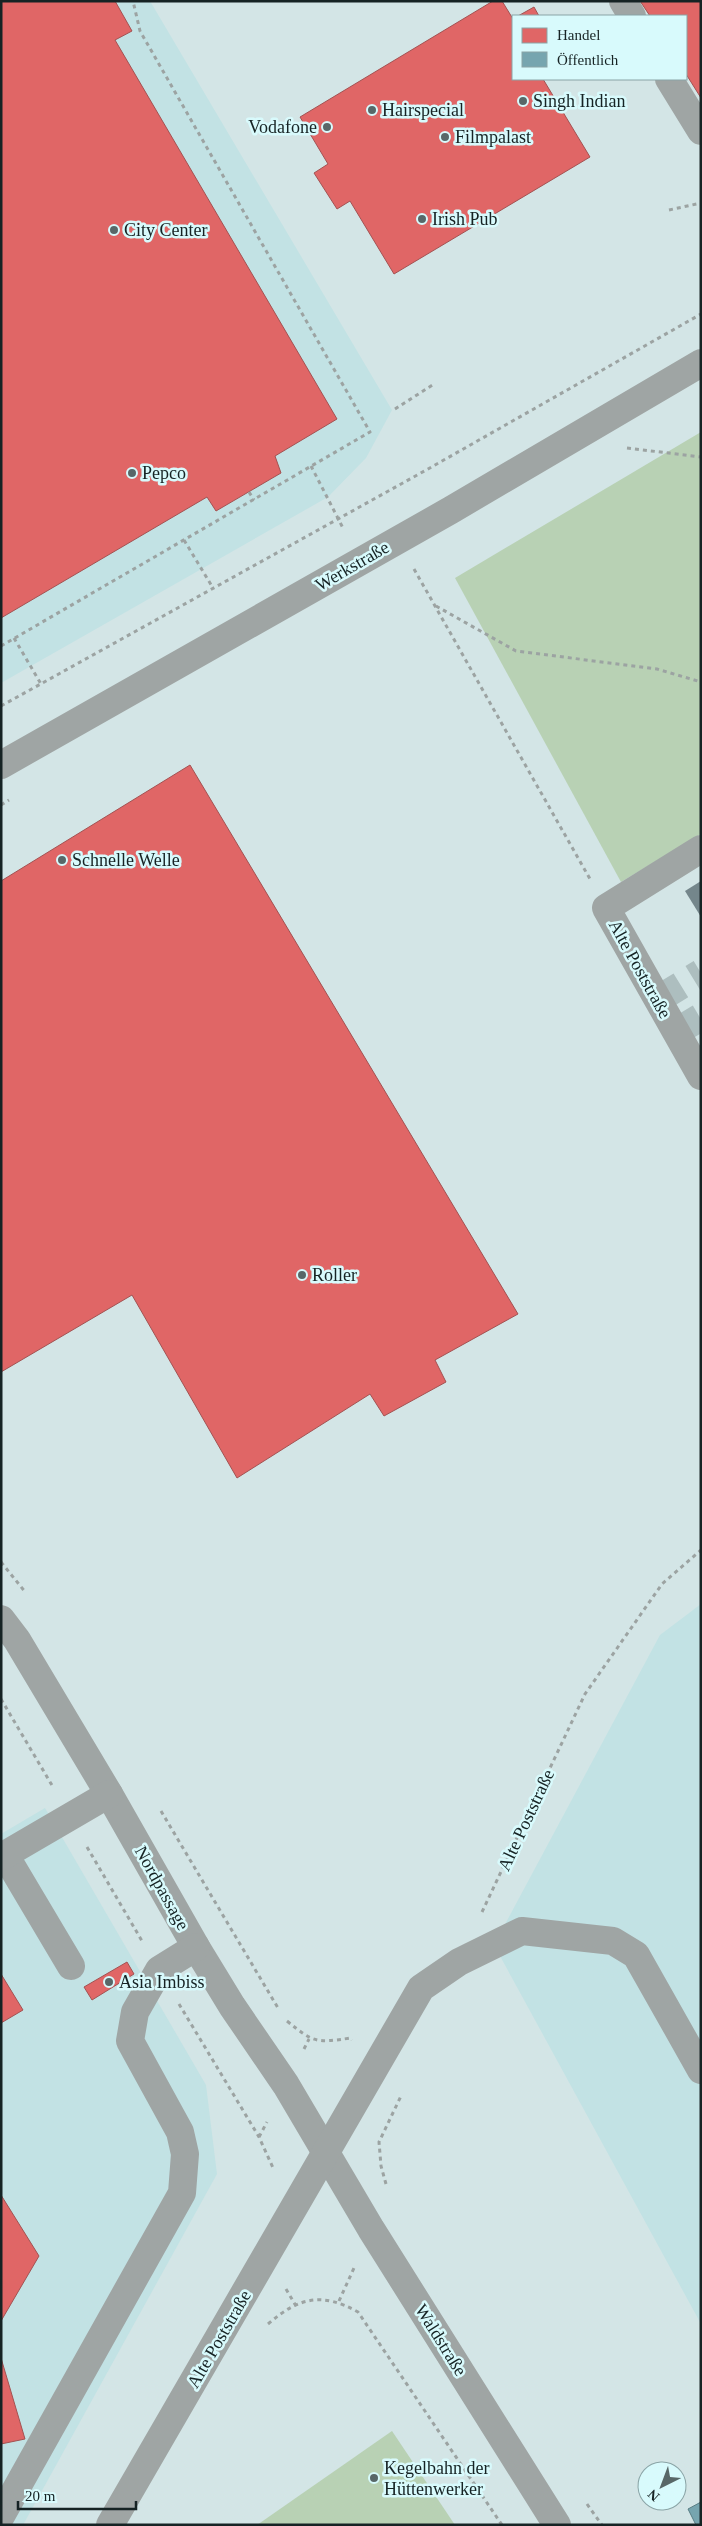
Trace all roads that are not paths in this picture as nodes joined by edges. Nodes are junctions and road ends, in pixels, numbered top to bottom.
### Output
1 (623, 1) edge
2 (631, 15) edge
3 (670, 80) edge
4 (701, 131) edge
5 (701, 363) edge
6 (1, 765) edge
7 (701, 849) edge
8 (701, 1076) edge
9 (2, 1622) edge
10 (109, 1794) junction
11 (3, 1856) edge
12 (196, 1947) junction
13 (70, 1966) dead end
14 (701, 2070) edge
15 (327, 2153) junction
16 (1, 2516) edge
17 (110, 2525) edge
18 (557, 2525) edge

1 - 2 street
3 - 4 street
5 - 6 street, Werkstraße
7 - 8 street, Alte Poststraße
9 - 10 street, Nordpassage
10 - 11 street
10 - 12 street, Nordpassage
11 - 13 street
12 - 15 street, Nordpassage
12 - 16 street
14 - 15 street, Alte Poststraße
15 - 17 street, Alte Poststraße
15 - 18 street, Waldstraße

